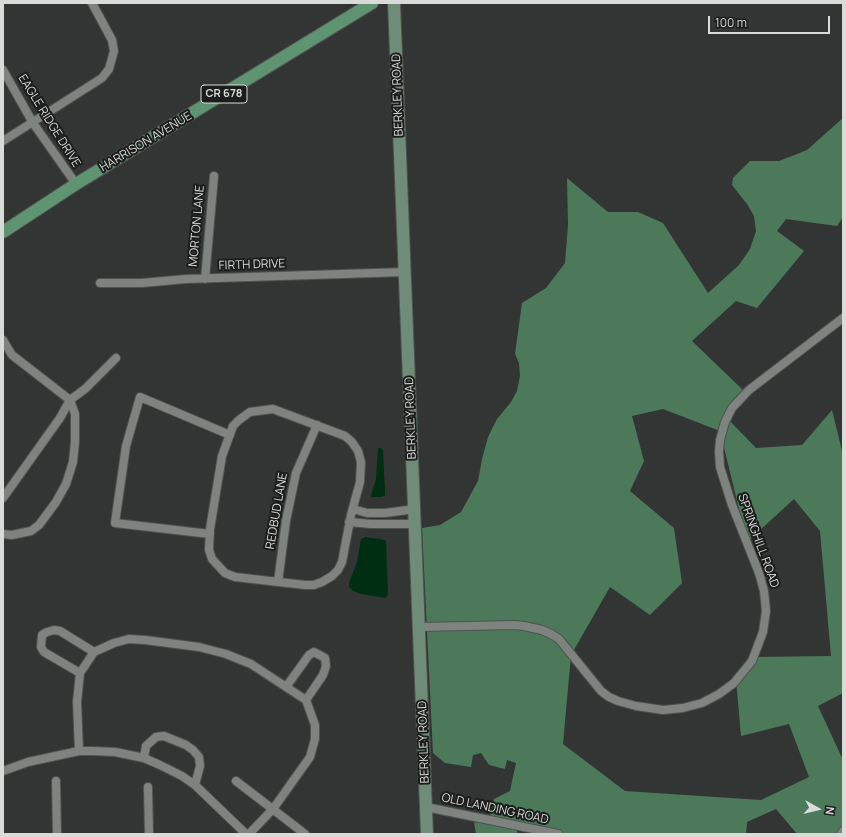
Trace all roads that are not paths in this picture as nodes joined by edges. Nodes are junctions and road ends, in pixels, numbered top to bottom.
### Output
1 (92, 3) edge
2 (372, 3) edge
3 (394, 3) edge
4 (3, 70) edge
5 (33, 123) junction
6 (3, 141) edge
7 (214, 176) dead end
8 (76, 184) junction
9 (3, 232) edge
10 (405, 272) junction
11 (205, 278) junction
12 (100, 282) dead end
13 (843, 318) edge
14 (3, 340) edge
15 (116, 358) dead end
16 (70, 400) junction
17 (317, 425) junction
18 (230, 435) junction
19 (3, 498) edge
20 (352, 509) junction
21 (415, 510) junction
22 (350, 522) junction
23 (415, 524) junction
24 (3, 534) edge
25 (210, 534) junction
26 (278, 582) junction
27 (420, 627) junction
28 (94, 652) junction
29 (80, 673) junction
30 (286, 687) junction
31 (306, 700) junction
32 (79, 751) junction
33 (144, 758) junction
34 (3, 772) edge
35 (56, 781) dead end
36 (236, 781) dead end
37 (194, 785) junction
38 (148, 787) dead end
39 (426, 807) junction
40 (273, 809) junction
41 (843, 831) edge
42 (57, 834) edge
43 (149, 834) edge
44 (248, 834) edge
45 (305, 834) edge
46 (427, 834) edge
47 (558, 834) edge
48 (841, 834) edge

1 - 5 street
2 - 8 main road, HARRISON AVENUE / CR 678
3 - 10 street, BERKLEY ROAD
4 - 5 street, EAGLE RIDGE DRIVE
5 - 6 street
5 - 8 street, EAGLE RIDGE DRIVE
7 - 11 street, MORTON LANE
8 - 9 main road, HARRISON AVENUE / CR 678
10 - 11 street, FIRTH DRIVE
10 - 21 street, BERKLEY ROAD
11 - 12 street, FIRTH DRIVE
13 - 27 street, SPRINGHILL ROAD
14 - 16 street
15 - 16 street
16 - 19 street
16 - 24 street
17 - 18 street
17 - 20 street
17 - 26 street, REDBUD LANE
18 - 25 street
18 - 25 street
20 - 21 street
20 - 22 street
21 - 23 street, BERKLEY ROAD
22 - 23 street
22 - 26 street
23 - 27 street, BERKLEY ROAD
25 - 26 street
27 - 39 street, BERKLEY ROAD
28 - 29 street
28 - 29 street
28 - 30 street
29 - 32 street
30 - 31 street
30 - 31 street
31 - 40 street
32 - 33 street
32 - 34 street
33 - 37 street
33 - 37 street
35 - 42 street
36 - 40 street
37 - 44 street
38 - 43 street
39 - 46 street, BERKLEY ROAD
39 - 47 street, OLD LANDING ROAD
40 - 44 street
40 - 45 street
41 - 48 street

